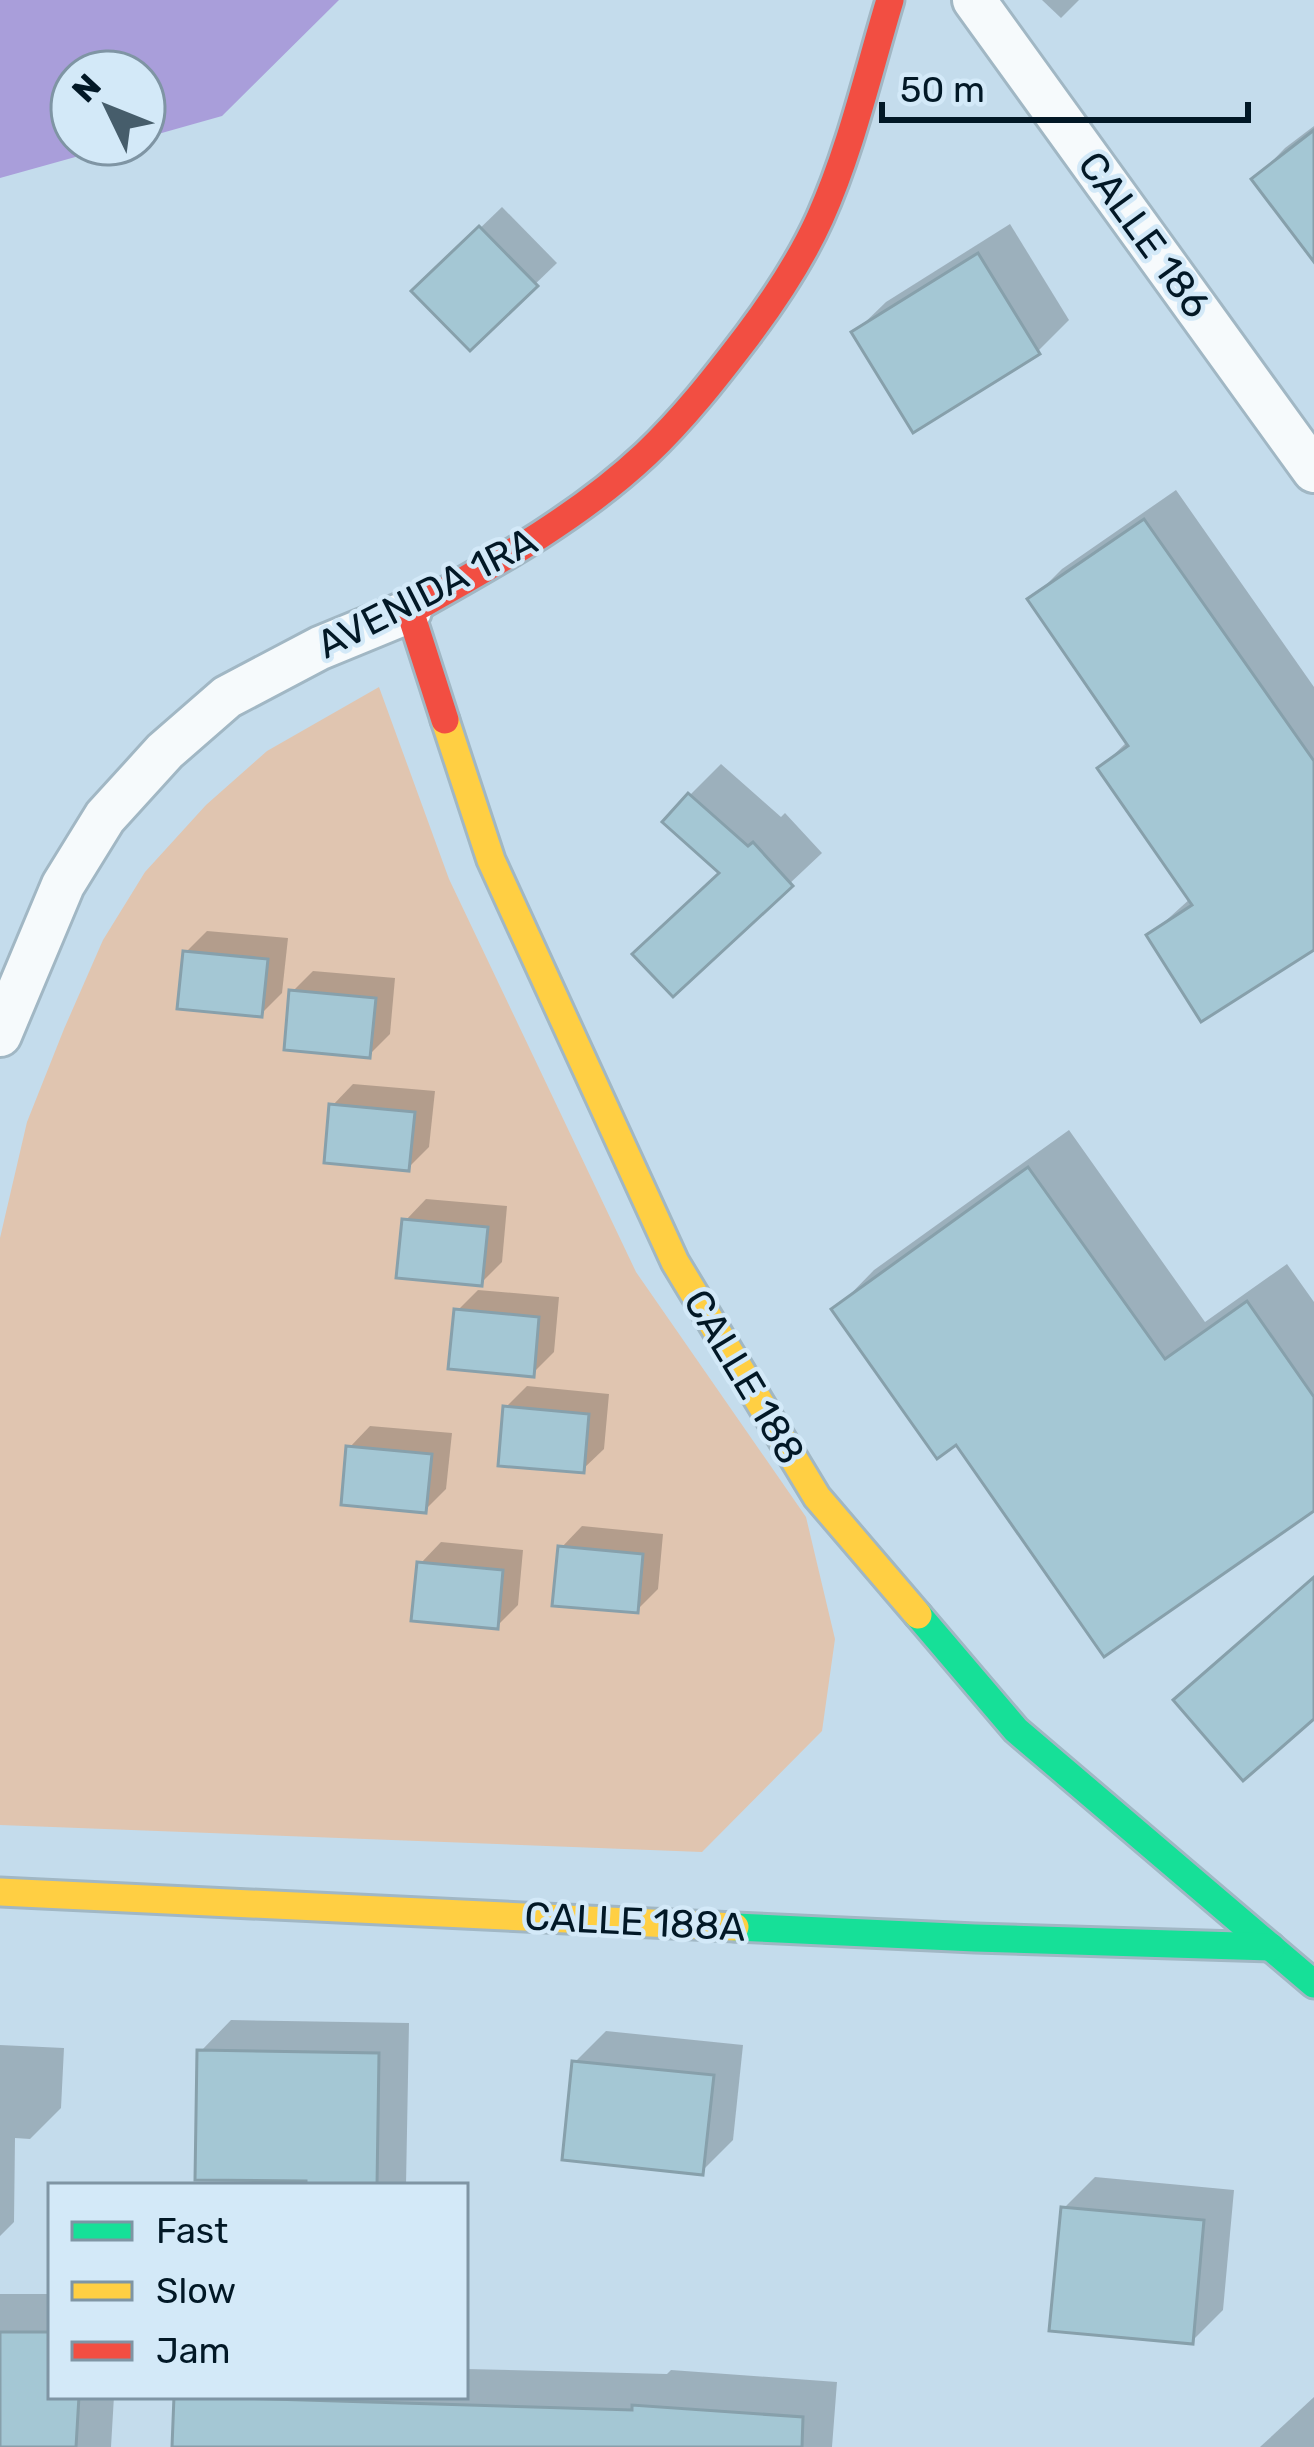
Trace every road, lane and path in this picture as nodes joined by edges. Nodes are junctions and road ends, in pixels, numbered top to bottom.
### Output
1 (890, 0) edge
2 (974, 0) edge
3 (1314, 470) edge
4 (410, 611) junction
5 (0, 1035) edge
6 (0, 1892) edge
7 (1271, 1947) junction
8 (1314, 1984) edge

1 - 4 street, AVENIDA 1RA
2 - 3 street, CALLE 186
4 - 5 street, AVENIDA 1RA
4 - 7 street, CALLE 188
6 - 7 street, CALLE 188A
7 - 8 street, CALLE 188

